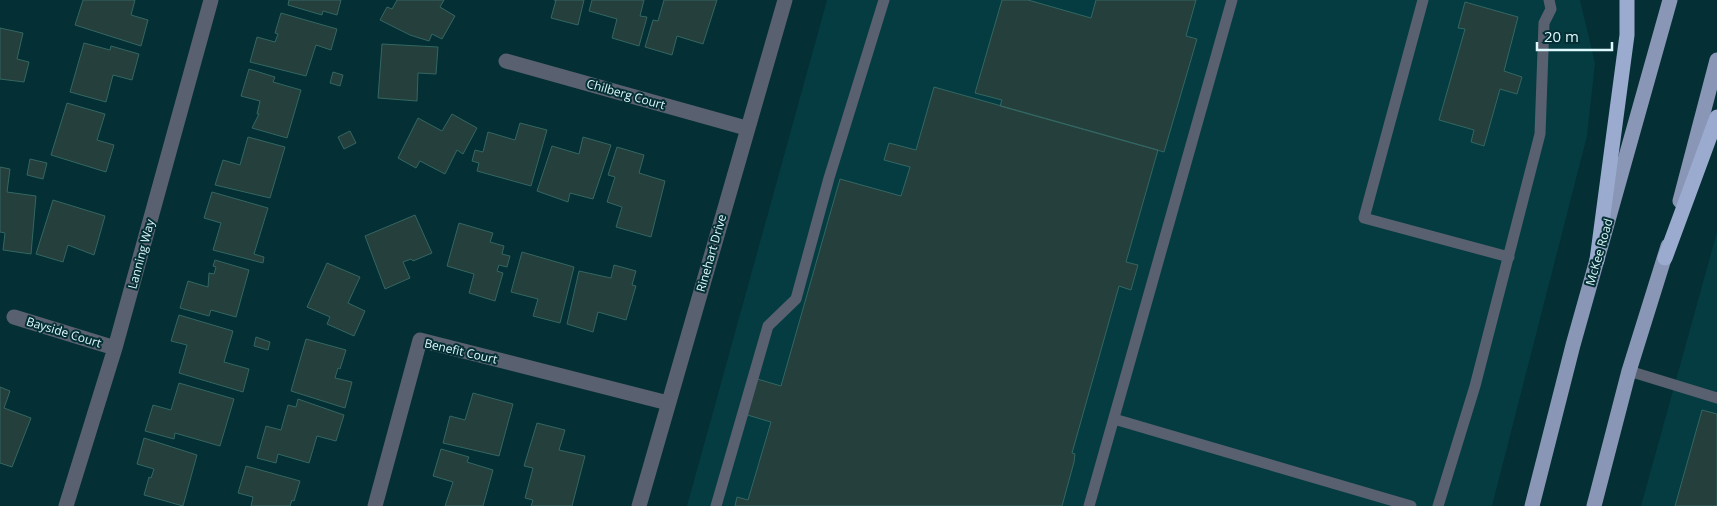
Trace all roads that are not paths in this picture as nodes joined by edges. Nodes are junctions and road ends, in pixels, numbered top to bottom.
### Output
1 (211, 0) edge
2 (784, 0) edge
3 (884, 0) edge
4 (1232, 0) edge
5 (1423, 0) edge
6 (1549, 0) edge
7 (1627, 0) edge
8 (1670, 0) edge
9 (1717, 60) edge
10 (506, 61) dead end
11 (1717, 117) edge
12 (746, 128) junction
13 (1509, 257) junction
14 (1665, 258) junction
15 (1597, 260) junction
16 (14, 317) dead end
17 (114, 348) junction
18 (1629, 370) junction
19 (1717, 398) edge
20 (668, 403) junction
21 (1114, 419) junction
22 (66, 506) edge
23 (375, 506) edge
24 (639, 506) edge
25 (716, 506) edge
26 (1089, 506) edge
27 (1411, 506) edge
28 (1438, 506) edge
29 (1532, 506) edge
30 (1594, 506) edge

1 - 17 street, Lanning Way
2 - 12 street, Rinehart Drive
3 - 25 lane
4 - 21 lane
5 - 13 lane
6 - 13 lane
7 - 15 highway
8 - 15 main road, McKee Road
9 - 14 main road
10 - 12 street, Chilberg Court
11 - 14 highway
12 - 20 street, Rinehart Drive
13 - 28 lane
14 - 18 main road
15 - 29 main road, McKee Road
16 - 17 street, Bayside Court
17 - 22 street, Lanning Way
18 - 19 lane
18 - 30 main road
20 - 23 street, Benefit Court
20 - 24 street, Rinehart Drive
21 - 26 lane
21 - 27 lane

